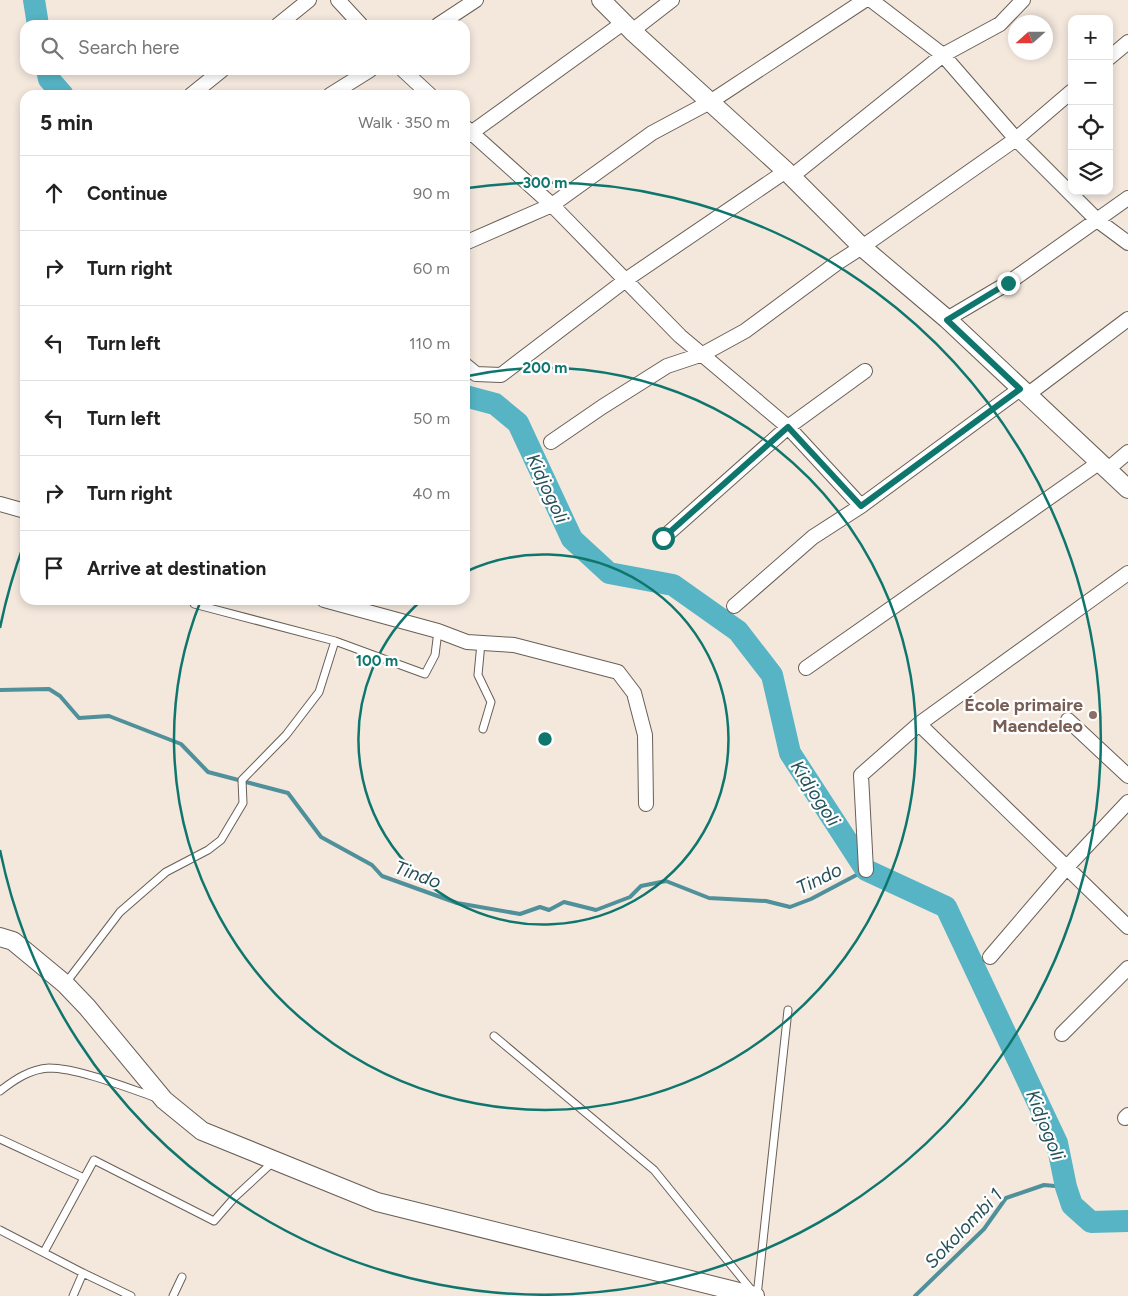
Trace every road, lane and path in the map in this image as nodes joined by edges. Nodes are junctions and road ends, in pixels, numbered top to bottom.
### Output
1 (309, 0) edge
2 (338, 0) edge
3 (476, 0) edge
4 (601, 0) edge
5 (672, 0) edge
6 (864, 0) edge
7 (871, 0) edge
8 (1023, 0) edge
9 (284, 20) edge
10 (356, 20) edge
11 (446, 20) edge
12 (628, 27) junction
13 (1128, 42) edge
14 (942, 55) junction
15 (1113, 55) edge
16 (216, 75) edge
17 (362, 75) edge
18 (408, 75) edge
19 (197, 90) edge
20 (338, 90) edge
21 (425, 90) edge
22 (1068, 94) edge
23 (710, 102) junction
24 (470, 130) edge
25 (470, 135) edge
26 (1016, 139) junction
27 (788, 174) junction
28 (1128, 198) edge
29 (552, 205) junction
30 (1097, 220) junction
31 (470, 241) edge
32 (1128, 244) edge
33 (862, 247) junction
34 (627, 279) junction
35 (1128, 319) edge
36 (947, 320) junction
37 (703, 354) junction
38 (470, 369) edge
39 (865, 371) dead end
40 (1023, 392) junction
41 (788, 427) junction
42 (551, 442) dead end
43 (1128, 452) edge
44 (1104, 466) junction
45 (1128, 489) edge
46 (0, 504) edge
47 (861, 506) junction
48 (20, 510) edge
49 (663, 538) dead end
50 (1128, 573) edge
51 (198, 605) edge
52 (342, 605) edge
53 (734, 606) dead end
54 (438, 631) junction
55 (335, 641) junction
56 (481, 643) junction
57 (806, 668) dead end
58 (1068, 720) dead end
59 (918, 724) junction
60 (483, 729) dead end
61 (1128, 776) edge
62 (1128, 802) edge
63 (646, 804) dead end
64 (1067, 867) junction
65 (866, 870) dead end
66 (1128, 927) edge
67 (0, 936) edge
68 (990, 957) dead end
69 (1128, 968) edge
70 (65, 984) junction
71 (788, 1010) dead end
72 (1062, 1034) dead end
73 (494, 1036) dead end
74 (0, 1091) edge
75 (164, 1100) junction
76 (0, 1139) edge
77 (274, 1161) junction
78 (84, 1178) junction
79 (0, 1230) edge
80 (44, 1252) junction
81 (83, 1274) junction
82 (182, 1277) dead end
83 (73, 1296) edge
84 (131, 1296) edge
85 (173, 1296) edge
86 (756, 1296) edge

1 - 9 street
2 - 10 street
3 - 11 street
4 - 12 street
5 - 12 street
6 - 23 street
7 - 14 street
8 - 14 street
12 - 23 street
12 - 24 street
13 - 15 street
14 - 26 street
14 - 27 street
16 - 19 street
17 - 20 street
18 - 21 street
22 - 26 street
23 - 27 street
23 - 29 street
25 - 29 street
26 - 30 street
26 - 33 street
27 - 33 street
27 - 34 street
28 - 30 street
29 - 31 street
29 - 34 street
30 - 32 street
30 - 36 street
33 - 36 street
33 - 37 street
34 - 37 street
34 - 38 street
35 - 40 street
36 - 40 street
37 - 41 street
37 - 42 street
39 - 41 street
40 - 44 street
40 - 47 street
41 - 47 street
41 - 49 street
43 - 44 street
44 - 45 street
44 - 57 street
46 - 48 street
47 - 53 street
50 - 59 street
51 - 55 lane
52 - 54 street
54 - 55 lane
54 - 56 street
55 - 70 lane
56 - 60 lane
56 - 63 street
58 - 61 street
59 - 64 street
59 - 65 street
62 - 64 street
64 - 66 street
64 - 68 street
67 - 70 street
69 - 72 street
70 - 75 street
71 - 86 lane
73 - 86 lane
74 - 75 lane
75 - 77 street
76 - 78 lane
77 - 78 lane
77 - 86 street
78 - 80 lane
79 - 80 lane
80 - 81 lane
81 - 83 lane
81 - 84 lane
82 - 85 lane

